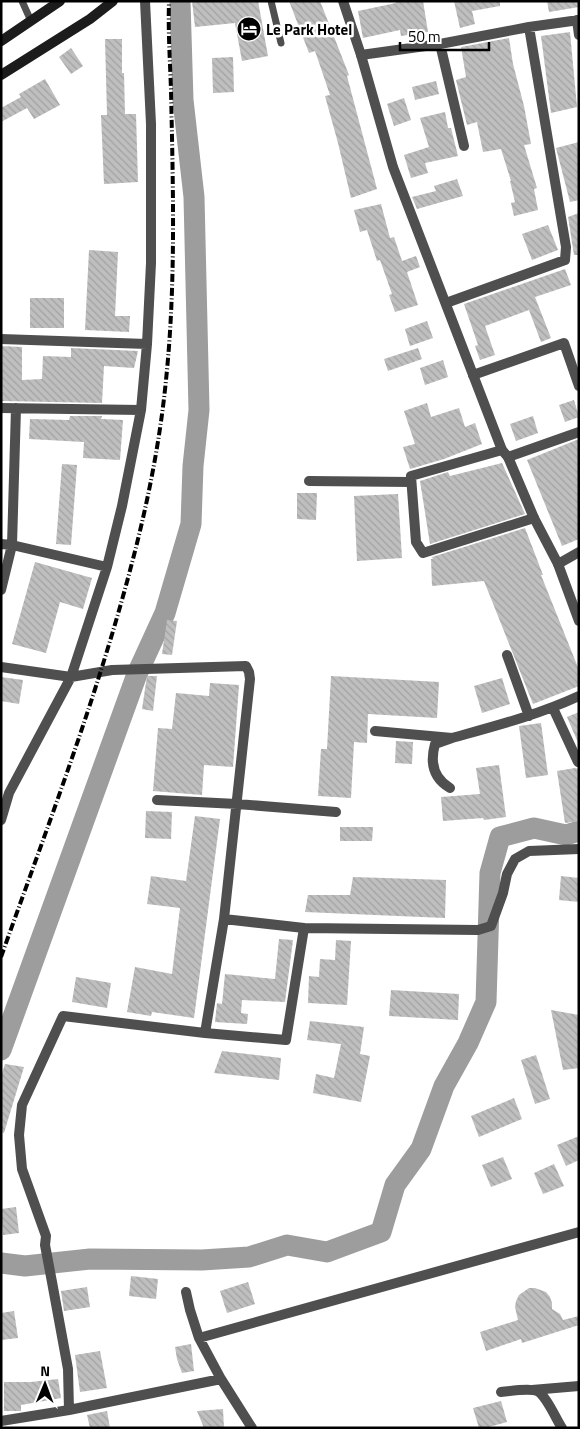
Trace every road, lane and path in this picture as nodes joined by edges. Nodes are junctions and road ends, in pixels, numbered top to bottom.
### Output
1 (22, 1) edge
2 (60, 1) edge
3 (113, 1) edge
4 (145, 1) edge
5 (271, 1) edge
6 (343, 1) edge
7 (578, 20) edge
8 (31, 21) junction
9 (529, 27) junction
10 (579, 35) edge
11 (1, 41) edge
12 (281, 43) dead end
13 (440, 44) junction
14 (361, 56) junction
15 (1, 75) edge
16 (464, 146) dead end
17 (446, 303) junction
18 (1, 339) edge
19 (147, 344) junction
20 (473, 375) junction
21 (579, 386) edge
22 (1, 408) edge
23 (16, 408) junction
24 (141, 410) junction
25 (579, 432) edge
26 (505, 454) junction
27 (309, 481) dead end
28 (411, 482) junction
29 (534, 518) junction
30 (7, 545) edge
31 (579, 552) edge
32 (558, 564) junction
33 (107, 567) junction
34 (1, 590) edge
35 (579, 621) edge
36 (507, 654) dead end
37 (1, 667) edge
38 (71, 677) junction
39 (579, 696) edge
40 (553, 708) junction
41 (530, 716) junction
42 (375, 731) dead end
43 (452, 738) junction
44 (579, 761) edge
45 (450, 788) dead end
46 (157, 800) dead end
47 (236, 804) junction
48 (336, 812) dead end
49 (1, 820) edge
50 (579, 849) edge
51 (224, 919) junction
52 (304, 928) junction
53 (205, 1033) junction
54 (579, 1232) edge
55 (186, 1292) dead end
56 (199, 1338) junction
57 (221, 1379) junction
58 (579, 1386) edge
59 (530, 1390) junction
60 (501, 1392) dead end
61 (69, 1410) junction
62 (1, 1421) edge
63 (252, 1428) edge
64 (562, 1428) edge

1 - 8 lane
2 - 8 main road
3 - 15 main road
4 - 19 street
5 - 12 lane
6 - 14 street
7 - 9 street
7 - 10 street
8 - 11 main road
9 - 13 street
9 - 17 street
13 - 14 street
13 - 16 street
14 - 17 street
17 - 20 street
18 - 19 street
19 - 24 street
20 - 21 street
20 - 26 street
22 - 23 street
23 - 24 street
23 - 30 street
24 - 33 street
25 - 26 street
26 - 28 street
26 - 29 street
27 - 28 street
28 - 29 street
29 - 32 street
30 - 33 street
30 - 34 street
31 - 32 street
32 - 35 street
33 - 38 street
36 - 41 street
37 - 38 street
38 - 47 street
38 - 49 street
39 - 40 street
40 - 41 street
40 - 44 street
41 - 43 street
42 - 43 street
43 - 45 street
46 - 47 street
47 - 48 street
47 - 51 street
50 - 52 street
51 - 52 street
51 - 53 street
52 - 53 street
53 - 61 street
54 - 56 street
55 - 56 street
56 - 57 street
57 - 61 street
57 - 63 street
58 - 59 street
59 - 60 street
59 - 64 street
61 - 62 street

